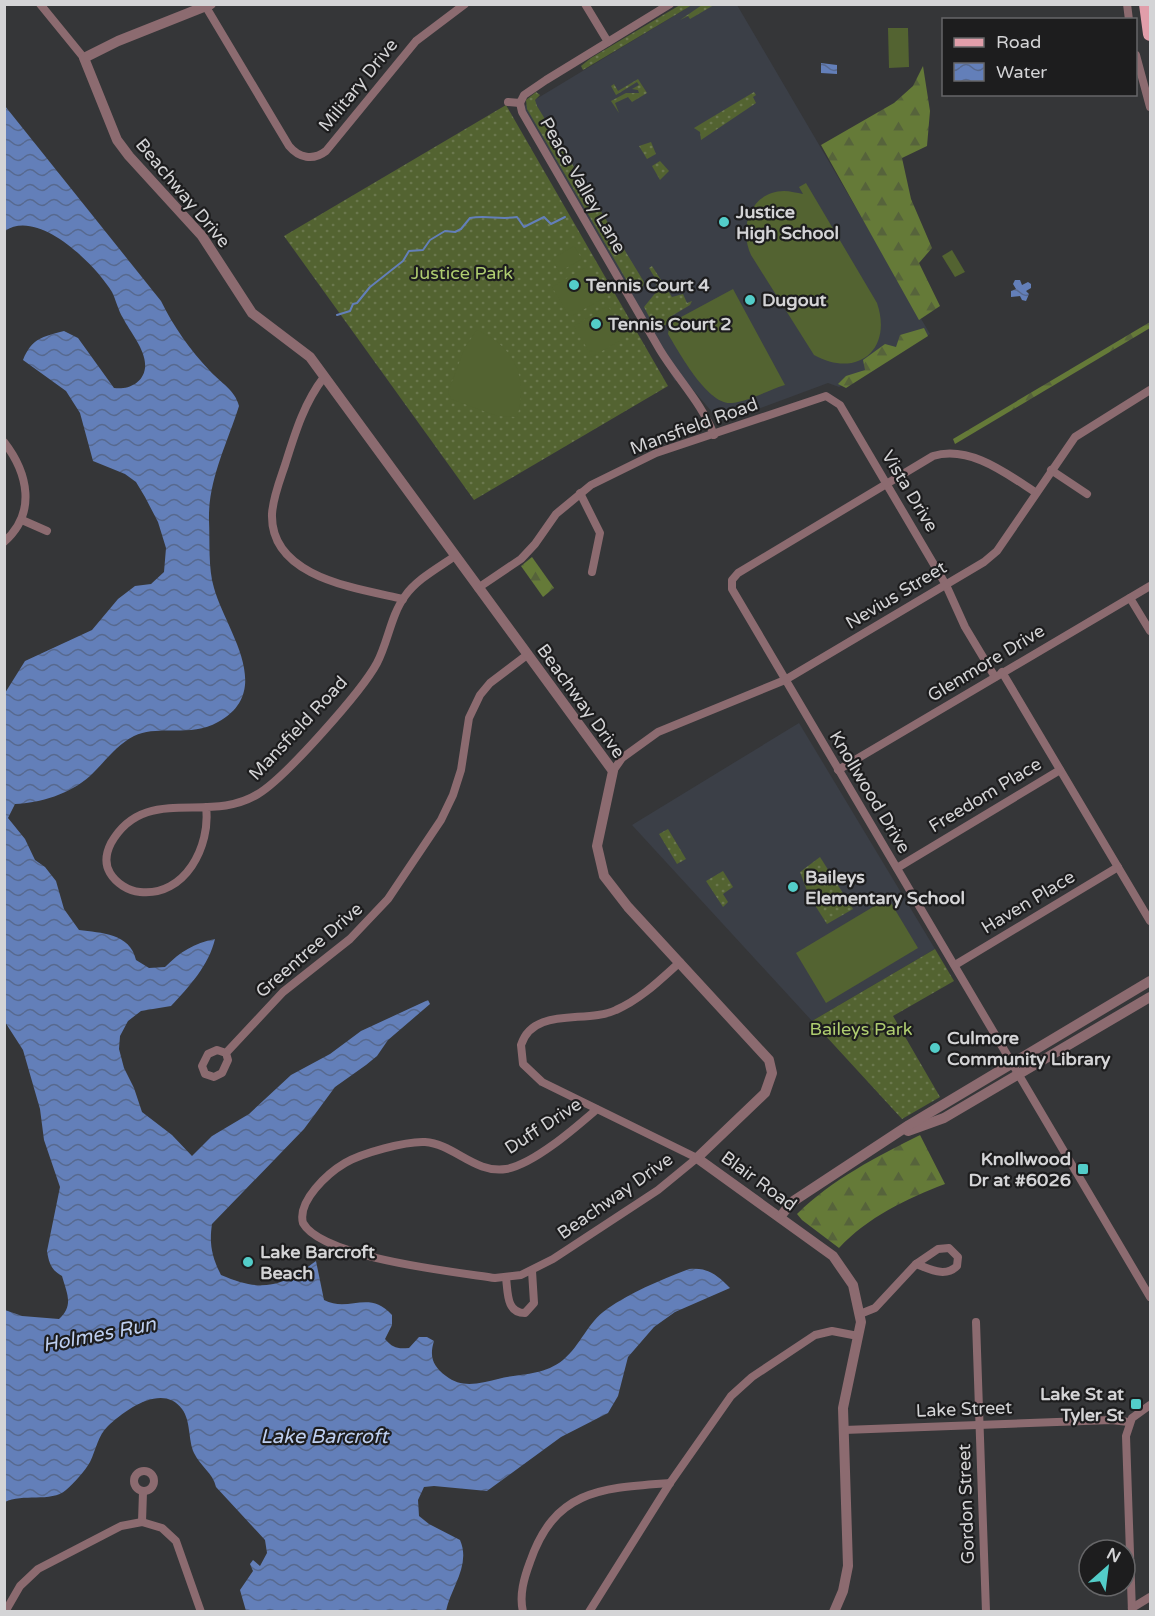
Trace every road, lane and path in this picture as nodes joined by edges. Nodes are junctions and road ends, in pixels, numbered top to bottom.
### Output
1 (40, 4) edge
2 (465, 4) edge
3 (585, 4) edge
4 (670, 4) edge
5 (1146, 4) edge
6 (208, 6) edge
7 (1150, 34) edge
8 (608, 42) junction
9 (84, 58) junction
10 (1137, 60) edge
11 (508, 102) dead end
12 (520, 103) junction
13 (1150, 106) edge
14 (324, 377) junction
15 (1150, 390) edge
16 (821, 397) joint
17 (714, 435) junction
18 (4, 442) edge
19 (1051, 470) junction
20 (886, 484) junction
21 (1035, 492) junction
22 (579, 493) junction
23 (1087, 494) dead end
24 (22, 520) junction
25 (47, 531) dead end
26 (4, 542) edge
27 (455, 556) junction
28 (592, 572) dead end
29 (946, 585) junction
30 (1150, 586) edge
31 (478, 588) junction
32 (403, 598) junction
33 (1130, 598) junction
34 (1150, 631) edge
35 (527, 655) junction
36 (999, 674) junction
37 (785, 680) junction
38 (838, 770) junction
39 (1060, 770) junction
40 (613, 771) junction
41 (206, 807) junction
42 (1118, 867) junction
43 (897, 868) junction
44 (1150, 921) edge
45 (680, 962) junction
46 (955, 965) junction
47 (1150, 981) edge
48 (1150, 997) edge
49 (226, 1053) dead end
50 (1013, 1063) junction
51 (1020, 1075) junction
52 (597, 1109) junction
53 (891, 1137) junction
54 (697, 1158) junction
55 (780, 1217) junction
56 (305, 1227) joint
57 (916, 1264) junction
58 (532, 1271) junction
59 (506, 1278) junction
60 (1150, 1297) edge
61 (860, 1314) junction
62 (976, 1322) dead end
63 (858, 1336) junction
64 (1150, 1405) edge
65 (1129, 1422) junction
66 (979, 1425) junction
67 (844, 1430) junction
68 (670, 1483) junction
69 (143, 1492) dead end
70 (142, 1522) junction
71 (1150, 1597) edge
72 (1132, 1610) edge
73 (5, 1611) edge
74 (201, 1611) edge
75 (523, 1611) edge
76 (589, 1611) edge
77 (834, 1611) edge
78 (986, 1611) edge

1 - 9 street, Beachway Drive
2 - 6 street, Military Drive
3 - 8 street
4 - 8 street, Peace Valley Lane
5 - 7 main road
6 - 9 street
8 - 12 street, Peace Valley Lane
9 - 14 street, Beachway Drive
10 - 13 street
11 - 12 street, Peace Valley Lane
12 - 17 street, Peace Valley Lane
14 - 27 street, Beachway Drive
14 - 32 street
15 - 19 street, Nevius Street
16 - 17 street, Mansfield Road
16 - 20 street, Vista Drive
17 - 22 street, Mansfield Road
18 - 24 street
19 - 21 street, Nevius Street
19 - 23 street
20 - 21 street
20 - 29 street, Vista Drive
20 - 37 street, Knollwood Drive
21 - 29 street, Nevius Street
22 - 28 street
22 - 31 street, Mansfield Road
24 - 25 street
24 - 26 street
27 - 31 street, Beachway Drive
27 - 32 street, Mansfield Road
29 - 36 street, Vista Drive
29 - 37 street, Nevius Street
30 - 33 street, Glenmore Drive
31 - 35 street, Beachway Drive
32 - 41 street, Mansfield Road
33 - 34 street
33 - 36 street, Glenmore Drive
35 - 40 street, Beachway Drive
35 - 49 street, Greentree Drive
36 - 38 street, Glenmore Drive
36 - 39 street, Vista Drive
37 - 38 street, Knollwood Drive
37 - 40 street, Nevius Street
38 - 43 street, Knollwood Drive
39 - 42 street, Vista Drive
39 - 43 street, Freedom Place
40 - 45 street, Beachway Drive
41 - 41 street, Mansfield Road
42 - 44 street, Vista Drive
42 - 46 street, Haven Place
43 - 46 street, Knollwood Drive
45 - 52 street, Blair Road
45 - 54 street, Beachway Drive
46 - 50 street, Knollwood Drive
47 - 50 street
48 - 51 street
50 - 51 street, Knollwood Drive
50 - 53 street
51 - 53 street
51 - 60 street, Knollwood Drive
52 - 54 street, Blair Road
52 - 56 street, Duff Drive
53 - 55 street
54 - 55 street, Blair Road
54 - 58 street, Beachway Drive
55 - 61 street, Blair Road
56 - 59 street, Beachway Drive
57 - 57 street
57 - 61 street
58 - 59 street, Beachway Drive
58 - 59 street
61 - 63 street, Blair Road
62 - 66 street, Gordon Street
63 - 67 street, Blair Road
63 - 68 street
64 - 65 street
65 - 66 street, Lake Street
65 - 72 street
66 - 67 street, Lake Street
66 - 78 street, Gordon Street
67 - 77 street, Blair Road
68 - 75 street
68 - 76 street
69 - 70 street
70 - 73 street
70 - 74 street
71 - 72 street

